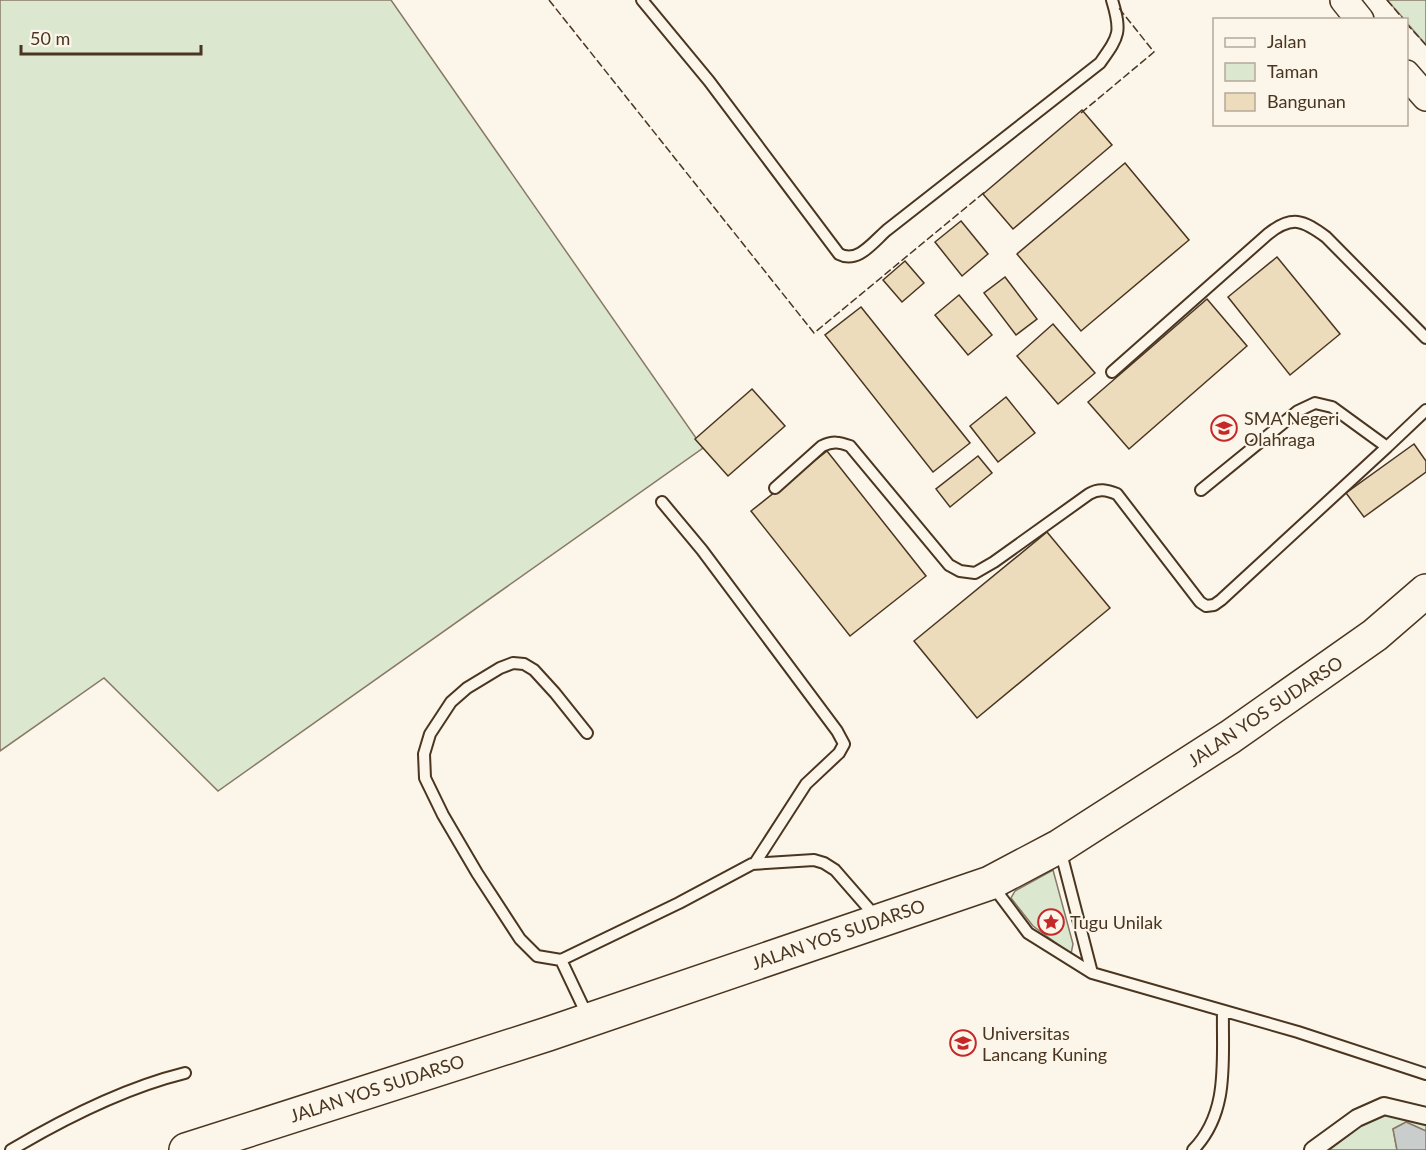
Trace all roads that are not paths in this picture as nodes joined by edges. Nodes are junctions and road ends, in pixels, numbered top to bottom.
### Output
1 (642, 0) edge
2 (1112, 0) edge
3 (1344, 0) edge
4 (1358, 18) edge
5 (1408, 75) edge
6 (1426, 97) edge
7 (1426, 338) edge
8 (1112, 372) dead end
9 (1426, 410) edge
10 (1388, 447) junction
11 (775, 488) dead end
12 (1200, 490) dead end
13 (662, 502) dead end
14 (1426, 591) edge
15 (587, 733) dead end
16 (1059, 846) junction
17 (755, 863) junction
18 (990, 883) junction
19 (878, 920) junction
20 (561, 960) junction
21 (1092, 973) junction
22 (1223, 1011) junction
23 (589, 1020) junction
24 (185, 1074) dead end
25 (1426, 1074) edge
26 (1426, 1116) edge
27 (11, 1150) edge
28 (186, 1150) edge
29 (1193, 1150) edge
30 (1313, 1150) edge

1 - 2 lane
3 - 4 street
5 - 6 street
7 - 8 lane
9 - 10 lane
10 - 11 lane
10 - 12 lane
13 - 17 lane
14 - 16 main road, JALAN YOS SUDARSO
15 - 20 lane
16 - 18 main road, JALAN YOS SUDARSO
16 - 21 lane
17 - 19 lane
17 - 20 lane
18 - 19 main road, JALAN YOS SUDARSO
18 - 21 lane
19 - 23 main road, JALAN YOS SUDARSO
20 - 23 lane
21 - 22 lane
22 - 25 lane
22 - 29 lane
23 - 28 main road, JALAN YOS SUDARSO
24 - 27 lane
26 - 30 street

